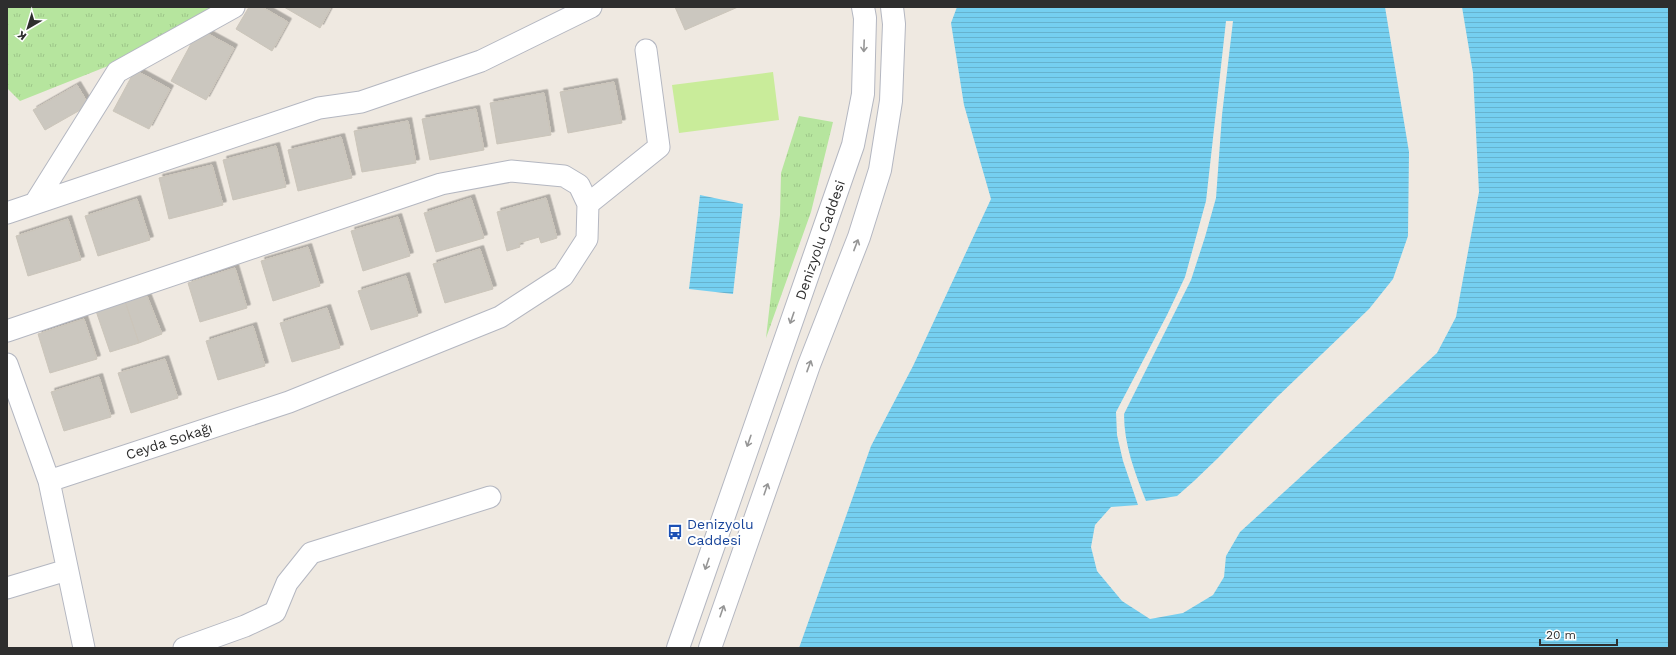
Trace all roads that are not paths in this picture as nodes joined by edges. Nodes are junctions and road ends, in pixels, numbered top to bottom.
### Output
1 (234, 7) edge
2 (591, 7) edge
3 (863, 7) edge
4 (892, 7) edge
5 (646, 50) dead end
6 (35, 203) junction
7 (588, 204) junction
8 (7, 213) edge
9 (7, 331) edge
10 (7, 364) edge
11 (49, 481) junction
12 (490, 497) dead end
13 (67, 570) junction
14 (7, 588) edge
15 (84, 648) edge
16 (184, 648) edge
17 (678, 648) edge
18 (710, 648) edge

1 - 6 street
2 - 6 street
3 -> 17 street, Denizyolu Caddesi
18 -> 4 street
5 - 7 street
6 - 8 street
7 - 9 street
7 - 11 street, Ceyda Sokağı
10 - 11 street
11 - 13 street
12 - 16 street
13 - 14 street
13 - 15 street

